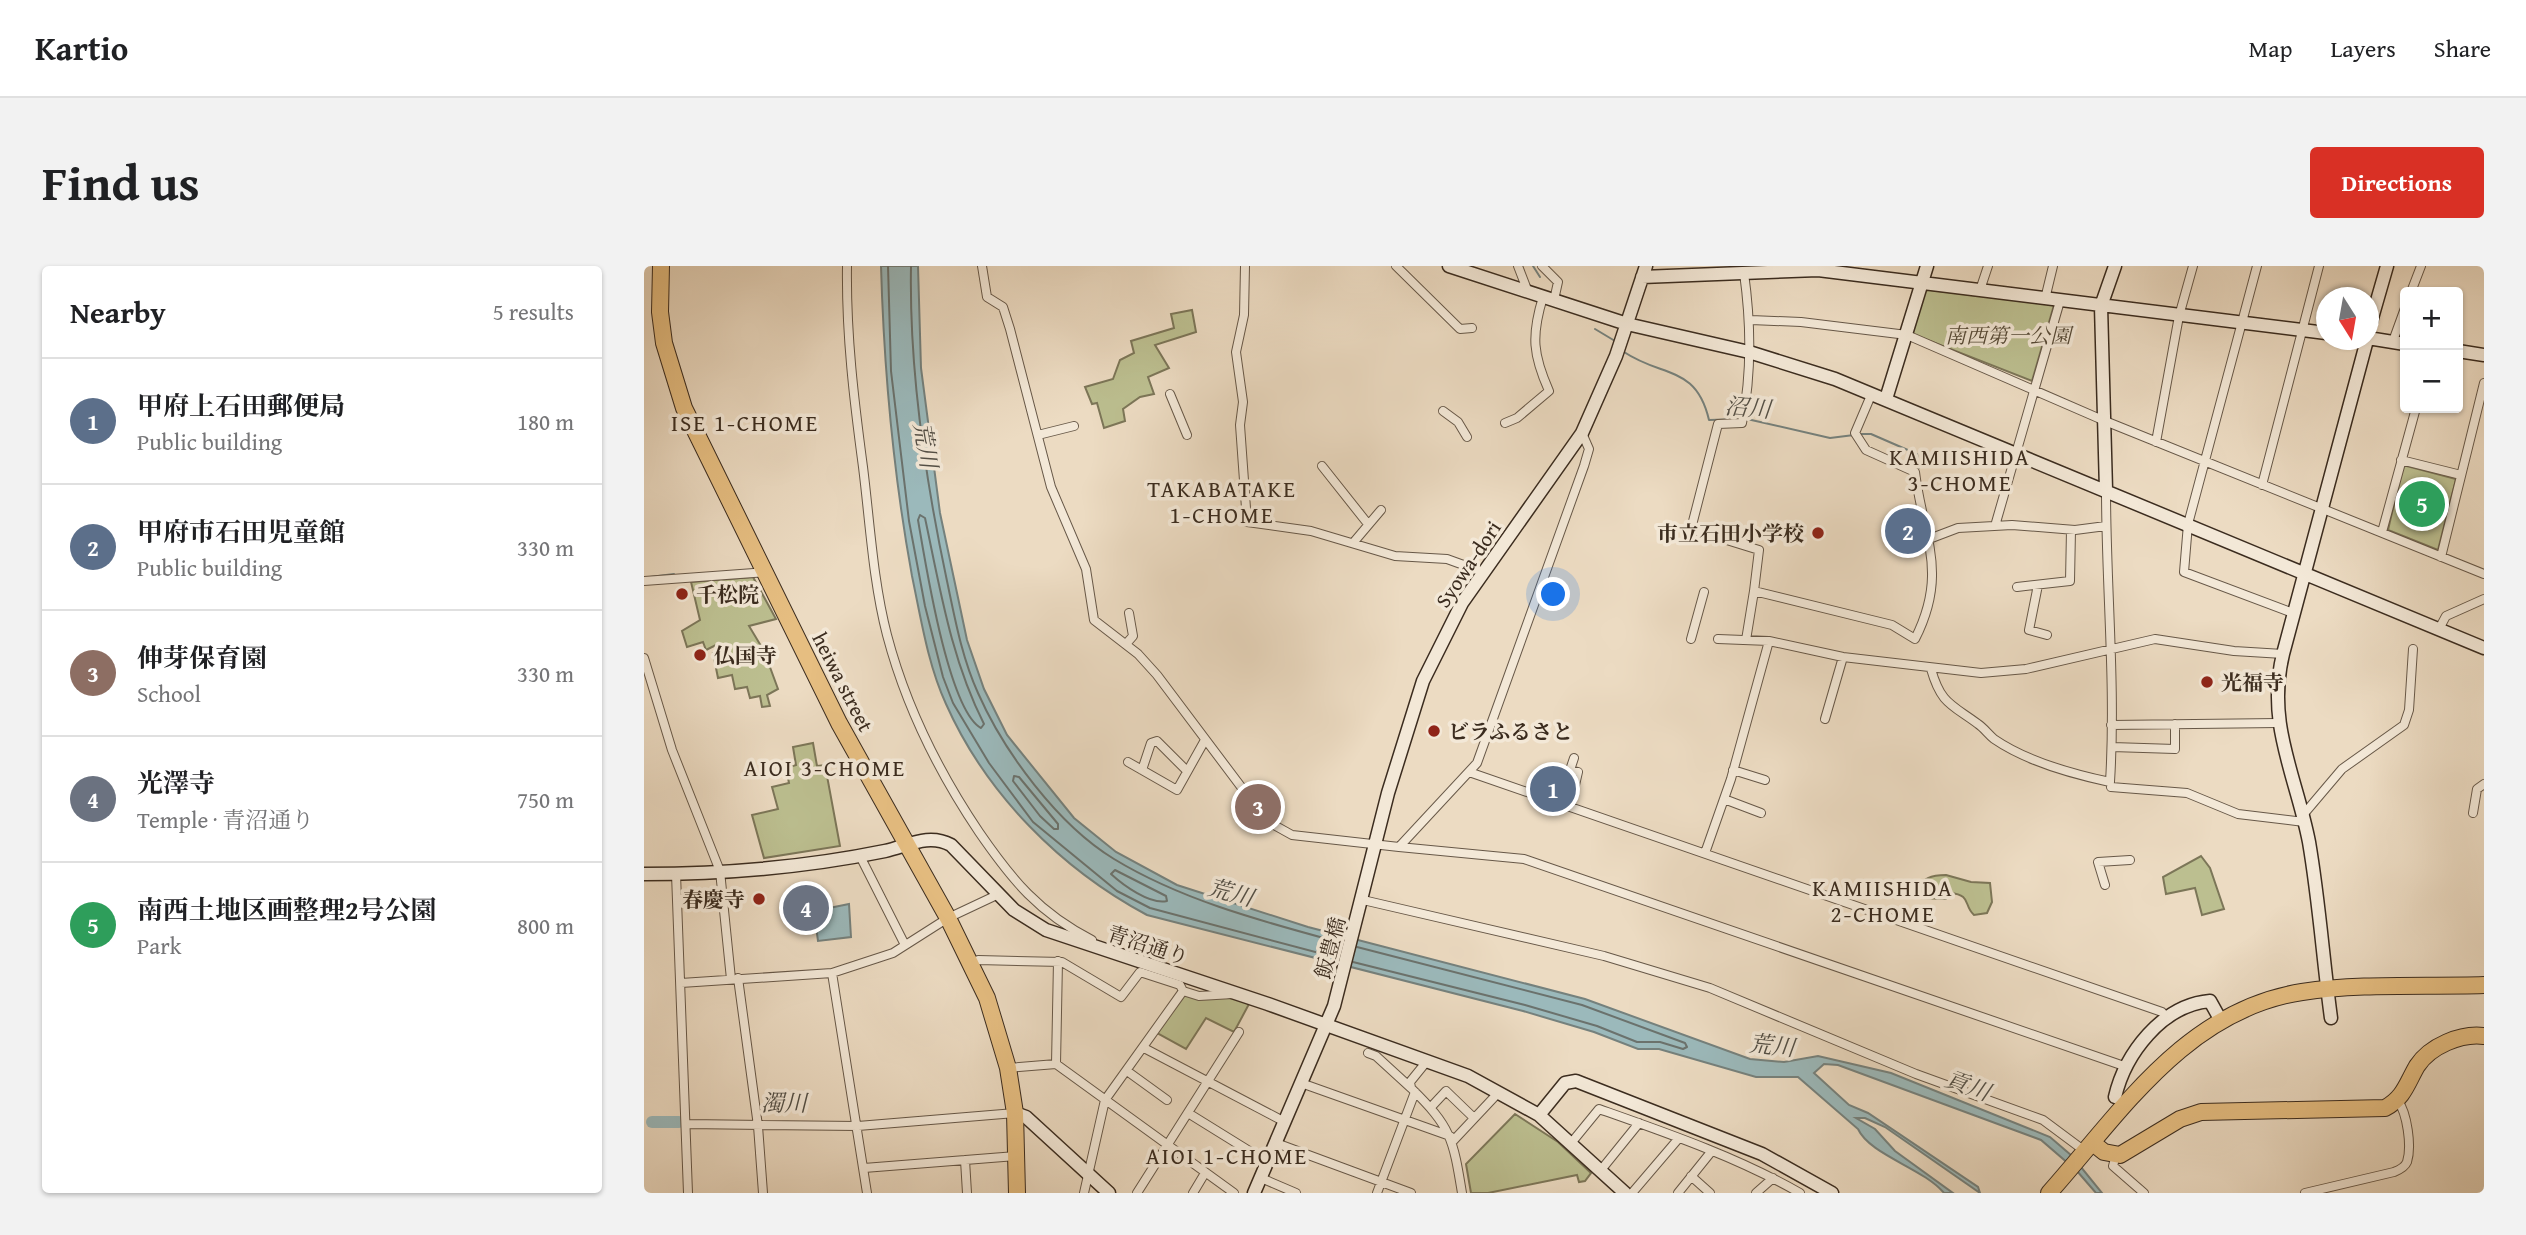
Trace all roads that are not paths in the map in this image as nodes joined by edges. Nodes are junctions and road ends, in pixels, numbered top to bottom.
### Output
1 (661, 266) edge
2 (847, 266) edge
3 (982, 266) edge
4 (1245, 266) edge
5 (1396, 266) edge
6 (1450, 266) edge
7 (1518, 266) edge
8 (1542, 266) edge
9 (1927, 266) edge
10 (1988, 266) edge
11 (2053, 266) edge
12 (2115, 266) edge
13 (2193, 266) edge
14 (2257, 266) edge
15 (2319, 266) edge
16 (2386, 266) edge
17 (2421, 266) edge
18 (1644, 272) edge
19 (1744, 273) junction
20 (1923, 283) junction
21 (2413, 287) edge
22 (1980, 290) junction
23 (1528, 292) junction
24 (2379, 292) edge
25 (1549, 299) junction
26 (2045, 299) junction
27 (2060, 300) junction
28 (2101, 306) junction
29 (2179, 316) junction
30 (1751, 320) junction
31 (2242, 322) junction
32 (1627, 324) junction
33 (1472, 328) dead end
34 (2302, 330) junction
35 (2316, 332) edge
36 (1907, 335) junction
37 (2379, 340) edge
38 (2399, 342) edge
39 (2364, 350) edge
40 (1749, 352) junction
41 (2463, 352) edge
42 (2484, 355) edge
43 (2484, 383) edge
44 (2035, 391) junction
45 (1872, 393) junction
46 (1170, 394) dead end
47 (1886, 399) junction
48 (1443, 411) dead end
49 (2415, 413) edge
50 (2105, 421) junction
51 (1505, 423) dead end
52 (1074, 426) dead end
53 (1582, 433) junction
54 (1038, 435) junction
55 (1187, 435) dead end
56 (1467, 437) dead end
57 (2156, 442) junction
58 (2015, 452) junction
59 (2401, 460) junction
60 (2206, 462) junction
61 (1322, 466) dead end
62 (2461, 475) junction
63 (2262, 485) junction
64 (2106, 490) junction
65 (2321, 507) junction
66 (1381, 510) dead end
67 (1368, 524) junction
68 (2188, 524) junction
69 (1995, 526) junction
70 (2106, 526) junction
71 (2071, 530) junction
72 (2382, 532) junction
73 (1929, 539) junction
74 (1353, 543) junction
75 (2441, 557) junction
76 (766, 572) junction
77 (1483, 572) junction
78 (2304, 572) junction
79 (2484, 575) edge
80 (644, 582) edge
81 (2038, 585) junction
82 (2017, 587) dead end
83 (1754, 591) junction
84 (1704, 592) dead end
85 (2484, 599) edge
86 (1129, 613) dead end
87 (2293, 613) junction
88 (2439, 629) junction
89 (2047, 635) dead end
90 (1691, 639) dead end
91 (1718, 639) dead end
92 (1746, 640) junction
93 (1769, 642) junction
94 (1126, 644) junction
95 (2484, 648) edge
96 (2111, 649) junction
97 (2413, 649) dead end
98 (2283, 654) junction
99 (1843, 657) junction
100 (644, 658) edge
101 (1931, 669) junction
102 (1825, 719) dead end
103 (2278, 723) junction
104 (2175, 724) junction
105 (2111, 725) junction
106 (1205, 740) junction
107 (2112, 747) junction
108 (1574, 758) dead end
109 (1128, 762) dead end
110 (1142, 769) junction
111 (1733, 770) junction
112 (1187, 771) junction
113 (1469, 772) junction
114 (1765, 780) dead end
115 (2484, 784) edge
116 (2110, 785) junction
117 (1724, 799) junction
118 (1570, 807) junction
119 (1761, 813) dead end
120 (2473, 813) dead end
121 (2304, 819) junction
122 (1376, 845) junction
123 (906, 847) junction
124 (1399, 847) junction
125 (1705, 853) junction
126 (860, 856) junction
127 (2130, 860) dead end
128 (720, 871) junction
129 (644, 874) edge
130 (676, 874) junction
131 (2105, 885) dead end
132 (999, 894) junction
133 (1363, 901) junction
134 (948, 918) junction
135 (905, 945) junction
136 (1120, 954) junction
137 (1058, 961) junction
138 (970, 964) junction
139 (832, 973) junction
140 (734, 979) junction
141 (681, 983) junction
142 (2484, 985) edge
143 (2327, 989) junction
144 (1183, 991) junction
145 (1236, 994) junction
146 (2331, 1018) dead end
147 (2168, 1019) junction
148 (2220, 1019) junction
149 (1326, 1025) junction
150 (1239, 1032) dead end
151 (2484, 1036) edge
152 (1144, 1048) junction
153 (1368, 1053) dead end
154 (1427, 1061) junction
155 (1056, 1063) junction
156 (2124, 1066) junction
157 (1008, 1068) junction
158 (1127, 1071) junction
159 (1208, 1082) junction
160 (1301, 1083) junction
161 (1413, 1090) junction
162 (1499, 1092) junction
163 (2115, 1097) dead end
164 (1105, 1100) junction
165 (1167, 1100) dead end
166 (2398, 1101) junction
167 (1432, 1106) junction
168 (1015, 1112) junction
169 (1188, 1113) junction
170 (1539, 1115) junction
171 (1474, 1118) junction
172 (1285, 1122) junction
173 (1404, 1122) junction
174 (1639, 1123) junction
175 (687, 1124) junction
176 (758, 1124) junction
177 (858, 1126) junction
178 (1679, 1138) junction
179 (1451, 1139) junction
180 (1572, 1142) junction
181 (1276, 1143) junction
182 (1167, 1146) junction
183 (2088, 1151) junction
184 (1711, 1152) junction
185 (2116, 1155) junction
186 (1016, 1156) junction
187 (965, 1160) junction
188 (1267, 1162) junction
189 (864, 1168) junction
190 (1601, 1170) junction
191 (1086, 1171) junction
192 (1205, 1172) junction
193 (1691, 1177) junction
194 (1261, 1178) junction
195 (1773, 1178) junction
196 (1381, 1181) junction
197 (688, 1193) edge
198 (763, 1193) edge
199 (867, 1193) edge
200 (967, 1193) edge
201 (1017, 1193) edge
202 (1084, 1193) edge
203 (1109, 1193) edge
204 (1137, 1193) edge
205 (1193, 1193) edge
206 (1234, 1193) edge
207 (1254, 1193) edge
208 (1296, 1193) edge
209 (1377, 1193) edge
210 (1411, 1193) edge
211 (1462, 1193) edge
212 (1625, 1193) edge
213 (1633, 1193) edge
214 (1678, 1193) edge
215 (1710, 1193) edge
216 (1756, 1193) edge
217 (1800, 1193) edge
218 (1832, 1193) edge
219 (2049, 1193) edge
220 (2144, 1193) edge
221 (2305, 1193) edge

1 - 76 highway, heiwa street
2 - 136 street
3 - 54 street
4 - 74 street
5 - 33 street
6 - 23 street
7 - 23 street
8 - 25 street
9 - 20 street
10 - 22 street
11 - 26 street
12 - 28 street
13 - 29 street
14 - 31 street
15 - 34 street
16 - 24 street
17 - 21 street
18 - 19 street
18 - 32 street, Syowa-dori
19 - 20 street
19 - 30 street
20 - 22 street
20 - 36 street
22 - 26 street
23 - 25 street
25 - 32 street
25 - 51 street
26 - 27 street
27 - 28 street
27 - 44 street
28 - 29 street
28 - 50 street
29 - 31 street
29 - 57 street
30 - 36 street
30 - 40 street
31 - 34 street
31 - 60 street
32 - 40 street
32 - 53 street, Syowa-dori
34 - 35 street
34 - 63 street
36 - 44 street
36 - 47 street
37 - 38 street
39 - 65 street
40 - 45 street
40 - 83 street
41 - 42 street
43 - 62 street
44 - 50 street
44 - 58 street
45 - 47 street
45 - 73 street
46 - 55 street
47 - 58 street
48 - 56 street
49 - 59 street
50 - 57 street
50 - 64 street
52 - 54 street
53 - 77 street, Syowa-dori
53 - 113 street
54 - 94 street
57 - 60 street
58 - 64 street
58 - 69 street
59 - 62 street
59 - 72 street
60 - 63 street
60 - 68 street
61 - 67 street
62 - 75 street
63 - 65 street
64 - 68 street
64 - 70 street
65 - 72 street
65 - 78 street
66 - 67 street
67 - 74 street
68 - 78 street
68 - 87 street
69 - 71 street
69 - 73 street
70 - 71 street
70 - 96 street
71 - 81 street
72 - 75 street
73 - 83 street
74 - 77 street
75 - 79 street
76 - 80 street
76 - 123 highway, heiwa street
77 - 122 street, Syowa-dori
78 - 87 street
78 - 88 street
81 - 82 street
81 - 89 street
83 - 92 street
84 - 90 street
85 - 88 street
86 - 94 street
87 - 98 street
88 - 95 street
91 - 92 street
92 - 93 street
93 - 99 street
93 - 111 street
94 - 106 street
96 - 98 street
96 - 101 street
96 - 105 street
97 - 121 street
98 - 103 street
99 - 101 street
99 - 102 street
100 - 128 street
101 - 116 street
103 - 104 street
103 - 121 street
104 - 105 street
104 - 107 street
105 - 107 street
106 - 112 street
106 - 122 street
107 - 116 street
108 - 118 street
109 - 110 street
110 - 112 street
110 - 112 street
111 - 114 street
111 - 117 street
113 - 118 street
113 - 124 street
115 - 120 street
116 - 121 street
117 - 119 street
117 - 125 street
118 - 125 street
121 - 143 street
122 - 124 street
122 - 133 street, Syowa-dori
123 - 126 street, 青沼通り
123 - 132 street, 青沼通り
123 - 134 highway, heiwa street
124 - 156 street
125 - 147 street
126 - 128 street, 青沼通り
126 - 135 street
127 - 131 street
128 - 130 street, 青沼通り
128 - 140 street
129 - 130 street, 青沼通り
130 - 141 street
132 - 134 street
132 - 136 street, 青沼通り
133 - 149 street, 飯豊橋
133 - 183 street
134 - 135 street
134 - 138 highway, heiwa street
135 - 139 street
136 - 145 street, 青沼通り
137 - 138 street
137 - 144 street
137 - 155 street
138 - 157 highway, heiwa street
139 - 140 street
139 - 177 street
140 - 141 street
140 - 176 street
141 - 175 street
142 - 143 highway
143 - 146 street
143 - 148 highway
144 - 145 street
144 - 152 street
145 - 149 street, 青沼通り
147 - 148 street
147 - 156 street
148 - 183 highway
149 - 154 street, 青沼通り
149 - 160 street
150 - 159 street
151 - 166 highway
152 - 158 street
152 - 159 street
153 - 161 street
154 - 161 street
154 - 162 street, 青沼通り
155 - 157 street
155 - 164 street
156 - 163 street
157 - 168 highway, heiwa street
158 - 164 street
158 - 165 street
159 - 169 street
159 - 172 street
160 - 172 street
160 - 173 street
161 - 167 street
161 - 173 street
162 - 170 street, 青沼通り
162 - 171 street
164 - 182 street
164 - 191 street
166 - 185 highway
166 - 221 street
167 - 171 street
167 - 179 street
168 - 177 street
168 - 186 highway, heiwa street
168 - 191 street
169 - 182 street
169 - 188 street
170 - 180 street, 青沼通り
170 - 218 street
171 - 179 street
172 - 181 street
173 - 179 street
173 - 196 street
174 - 178 street
174 - 180 street
174 - 190 street
175 - 176 street
175 - 197 street
176 - 177 street
176 - 198 street
177 - 189 street
178 - 184 street
178 - 213 street
179 - 211 street
180 - 190 street, 青沼通り
181 - 188 street
181 - 196 street
182 - 192 street
182 - 204 street
183 - 185 highway
183 - 219 highway
184 - 193 street
184 - 195 street
185 - 220 street
186 - 187 street
186 - 201 highway, heiwa street
187 - 189 street
187 - 200 street
188 - 194 street
189 - 199 street
190 - 212 street, 青沼通り
191 - 202 street
191 - 203 street
192 - 205 street
192 - 206 street
193 - 214 street
193 - 215 street
194 - 207 street
194 - 208 street
195 - 216 street
195 - 217 street
196 - 209 street
196 - 210 street

